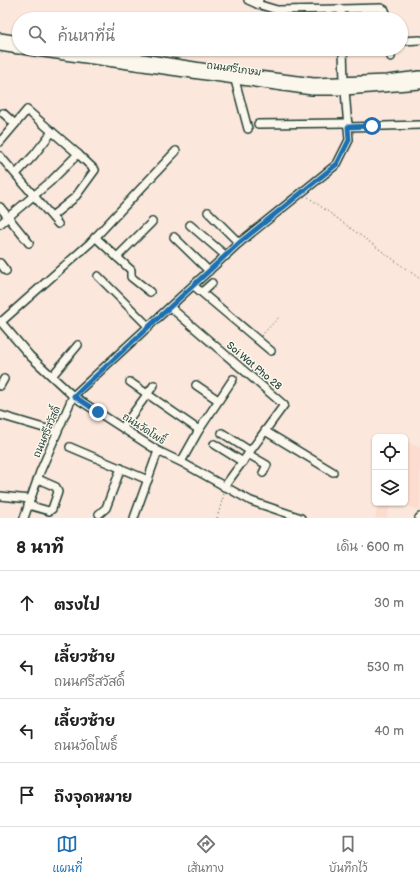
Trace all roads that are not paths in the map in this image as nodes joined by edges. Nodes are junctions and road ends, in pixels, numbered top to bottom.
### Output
1 (248, 0) edge
2 (258, 2) edge
3 (341, 8) junction
4 (341, 12) edge
5 (386, 12) edge
6 (0, 38) edge
7 (12, 40) edge
8 (420, 40) edge
9 (408, 41) edge
10 (0, 46) edge
11 (12, 47) edge
12 (77, 56) edge
13 (114, 56) edge
14 (343, 56) edge
15 (180, 69) junction
16 (420, 76) edge
17 (235, 80) junction
18 (420, 84) edge
19 (345, 86) junction
20 (3, 113) dead end
21 (15, 124) junction
22 (258, 124) dead end
23 (348, 125) junction
24 (420, 125) edge
25 (248, 129) dead end
26 (52, 132) junction
27 (0, 142) edge
28 (176, 151) dead end
29 (78, 154) junction
30 (0, 156) edge
31 (16, 174) junction
32 (34, 195) junction
33 (0, 207) edge
34 (208, 212) dead end
35 (52, 216) junction
36 (8, 217) junction
37 (152, 222) dead end
38 (0, 224) edge
39 (58, 224) dead end
40 (190, 225) dead end
41 (95, 237) junction
42 (174, 237) dead end
43 (29, 243) dead end
44 (239, 243) junction
45 (226, 256) junction
46 (117, 257) junction
47 (0, 263) edge
48 (6, 271) dead end
49 (209, 271) junction
50 (98, 276) dead end
51 (212, 283) dead end
52 (194, 286) junction
53 (150, 292) dead end
54 (202, 292) junction
55 (170, 307) junction
56 (1, 321) edge
57 (149, 327) junction
58 (78, 345) dead end
59 (271, 351) dead end
60 (52, 376) junction
61 (4, 379) dead end
62 (233, 379) dead end
63 (130, 382) dead end
64 (154, 385) dead end
65 (196, 385) dead end
66 (0, 386) edge
67 (147, 394) junction
68 (74, 396) junction
69 (218, 400) junction
70 (0, 415) edge
71 (123, 427) junction
72 (199, 430) junction
73 (266, 431) junction
74 (57, 432) junction
75 (222, 433) dead end
76 (214, 444) dead end
77 (70, 446) dead end
78 (158, 451) junction
79 (249, 453) junction
80 (181, 462) junction
81 (243, 462) junction
82 (121, 468) junction
83 (333, 472) dead end
84 (263, 473) dead end
85 (38, 478) junction
86 (148, 480) junction
87 (225, 487) junction
88 (0, 496) edge
89 (29, 502) junction
90 (99, 514) dead end
91 (291, 516) edge
92 (24, 518) edge
93 (134, 518) edge
94 (301, 518) edge

1 - 2 street
2 - 3 street
3 - 4 street
3 - 5 street
6 - 7 main road
8 - 9 street
10 - 11 main road
12 - 15 main road, ถนนศรีเกษม
13 - 15 main road, ถนนศรีเกษม
14 - 19 street, ถนนศรีสวัสดิ์
15 - 17 main road, ถนนศรีเกษม
15 - 19 main road, ถนนศรีเกษม
16 - 19 main road, ถนนศรีเกษม
17 - 19 main road, ถนนศรีเกษม
17 - 25 street
18 - 19 main road, ถนนศรีเกษม
19 - 23 street, ถนนศรีสวัสดิ์
20 - 21 street
21 - 26 street
21 - 27 street
22 - 23 street
23 - 24 street
23 - 44 street, ถนนศรีสวัสดิ์
26 - 29 street
26 - 31 street
28 - 41 street
29 - 32 street
29 - 35 street
30 - 31 street
31 - 32 street
32 - 35 street
32 - 36 street
33 - 36 street
34 - 44 street
35 - 39 street
36 - 38 street
36 - 43 street
37 - 46 street
40 - 45 street
41 - 46 street
41 - 56 street
42 - 49 street
44 - 45 street, ถนนศรีสวัสดิ์
45 - 49 street, ถนนศรีสวัสดิ์
46 - 53 street
47 - 48 street
49 - 52 street, ถนนศรีสวัสดิ์
50 - 57 street
51 - 54 street
52 - 54 street
52 - 55 street, ถนนศรีสวัสดิ์
54 - 59 street
55 - 57 street, ถนนศรีสวัสดิ์
55 - 73 street, Soi Wat Pho 28
56 - 60 street, ถนนวัดโพธิ์
57 - 68 street, ถนนศรีสวัสดิ์
58 - 60 street
60 - 68 street, ถนนวัดโพธิ์
61 - 66 street
62 - 69 street
63 - 67 street
64 - 67 street
65 - 69 street
67 - 71 street
67 - 72 street
68 - 71 street, ถนนวัดโพธิ์
68 - 74 street, ถนนศรีสวัสดิ์
69 - 72 street
70 - 74 street
71 - 78 street, ถนนวัดโพธิ์
72 - 80 street
73 - 79 street, Soi Wat Pho 28
73 - 83 street
74 - 85 street, ถนนศรีสวัสดิ์
75 - 79 street
76 - 81 street
77 - 82 street
78 - 80 street, ถนนวัดโพธิ์
78 - 86 street
79 - 81 street, Soi Wat Pho 28
79 - 84 street
80 - 87 street, ถนนวัดโพธิ์
81 - 87 street, Soi Wat Pho 28
82 - 86 street
82 - 90 street
85 - 89 street, ถนนศรีสวัสดิ์
85 - 89 street
86 - 93 street
87 - 91 street, ถนนวัดโพธิ์
88 - 89 street
89 - 92 street, ถนนศรีสวัสดิ์
91 - 94 street, ถนนวัดโพธิ์

